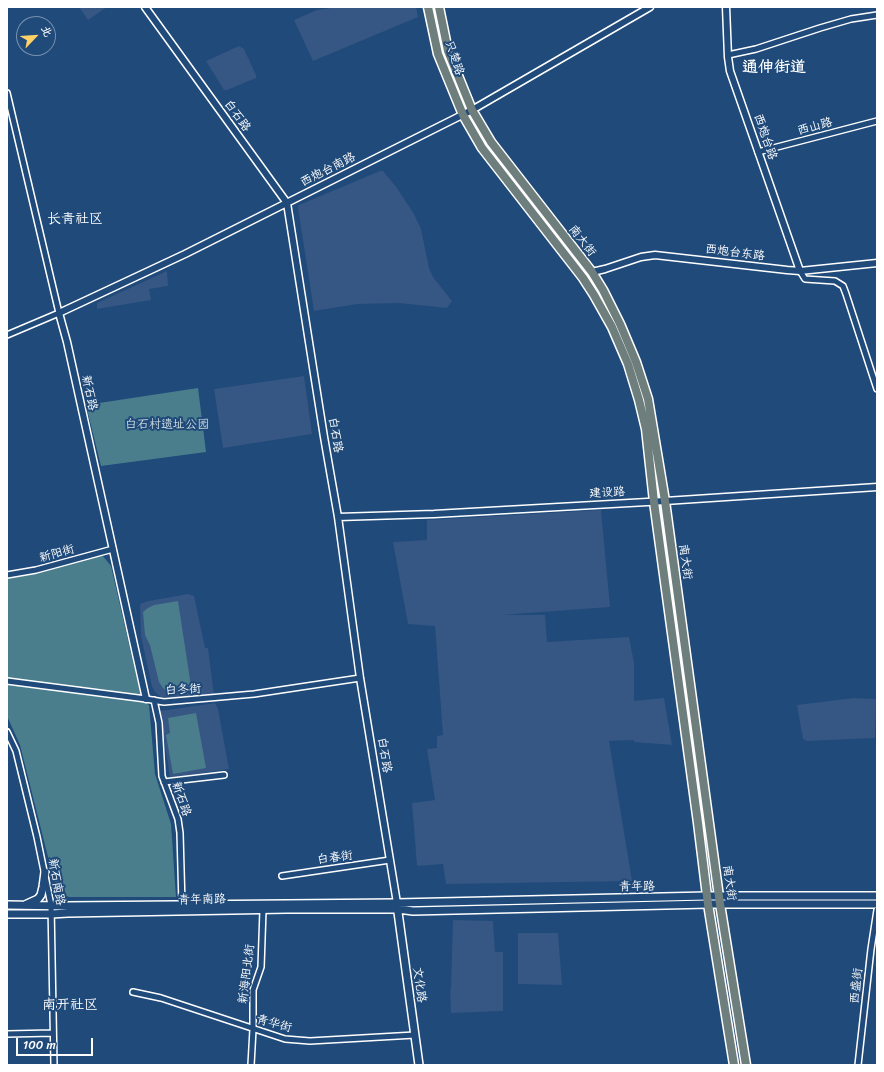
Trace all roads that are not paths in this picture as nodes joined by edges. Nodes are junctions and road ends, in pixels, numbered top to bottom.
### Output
1 (145, 7) edge
2 (428, 7) edge
3 (439, 7) edge
4 (650, 7) edge
5 (726, 7) edge
6 (877, 15) edge
7 (728, 55) junction
8 (7, 93) edge
9 (472, 110) junction
10 (463, 115) junction
11 (877, 121) edge
12 (758, 152) junction
13 (287, 203) junction
14 (877, 263) edge
15 (800, 271) junction
16 (592, 272) junction
17 (59, 312) junction
18 (7, 335) edge
19 (877, 389) edge
20 (877, 487) edge
21 (654, 502) junction
22 (665, 502) junction
23 (338, 517) junction
24 (113, 549) junction
25 (7, 575) edge
26 (360, 678) junction
27 (7, 681) edge
28 (146, 699) junction
29 (154, 700) junction
30 (7, 732) edge
31 (10, 746) edge
32 (224, 775) dead end
33 (164, 782) junction
34 (390, 860) junction
35 (45, 872) junction
36 (282, 876) dead end
37 (877, 896) edge
38 (707, 900) junction
39 (720, 900) junction
40 (877, 904) edge
41 (7, 905) edge
42 (23, 905) junction
43 (51, 905) junction
44 (182, 905) junction
45 (397, 906) junction
46 (262, 910) junction
47 (877, 910) edge
48 (7, 914) edge
49 (51, 914) junction
50 (133, 992) dead end
51 (253, 1029) junction
52 (53, 1033) junction
53 (7, 1034) edge
54 (415, 1035) junction
55 (54, 1065) edge
56 (251, 1065) edge
57 (419, 1065) edge
58 (734, 1065) edge
59 (746, 1065) edge
60 (858, 1065) edge

1 - 13 street, 白石路
2 - 10 main road, 只楚路
3 - 9 main road, 只楚路
4 - 9 street, 西炮台南路
5 - 7 street, 西炮台路
6 - 7 street
7 - 12 street, 西炮台路
8 - 17 street, 新石路
9 - 10 street, 西炮台南路
9 - 16 main road, 南大街
10 - 13 street, 西炮台南路
10 - 21 main road, 南大街
11 - 12 street, 西山路
12 - 15 street, 西炮台路
13 - 17 street, 西炮台南路
13 - 23 street, 白石路
14 - 15 street, 西炮台东路
15 - 16 street, 西炮台东路
15 - 19 street
16 - 22 main road, 南大街
17 - 18 street, 西炮台南路
17 - 24 street, 新石路
20 - 22 street, 建设路
21 - 22 street, 建设路
21 - 23 street, 建设路
21 - 38 main road, 南大街
22 - 39 main road, 南大街
23 - 26 street, 白石路
24 - 25 street, 新阳街
24 - 28 street, 新石路
26 - 29 street, 白冬街
26 - 34 street, 白石路
27 - 28 street, 白冬街
28 - 29 street, 白冬街
29 - 33 street, 新石路
30 - 31 street, 新石南路
31 - 35 street, 新石南路
32 - 33 street
33 - 44 street, 新石路
34 - 36 street, 白春街
34 - 45 street, 白石路
35 - 42 main road
35 - 43 street, 新石南路
37 - 39 main road, 青年路
38 - 39 main road, 青年路
38 - 45 main road, 青年路
38 - 58 main road, 南大街
39 - 40 main road, 青年路
39 - 59 main road, 南大街
41 - 42 main road, 青年南路
42 - 43 main road, 青年南路
43 - 44 main road, 青年南路
43 - 49 street, 新石南路
44 - 45 main road, 青年南路
45 - 46 main road, 青年南路
45 - 54 main road, 文化路
46 - 49 main road, 青年南路
46 - 51 street, 新海阳北街
47 - 60 street, 西盛街
48 - 49 main road, 青年南路
49 - 52 street, 新石南路
50 - 51 street, 青华街
51 - 54 street, 青华街
51 - 56 street, 新海阳北街
52 - 53 street
52 - 55 street, 新石南路
54 - 57 main road, 文化路

